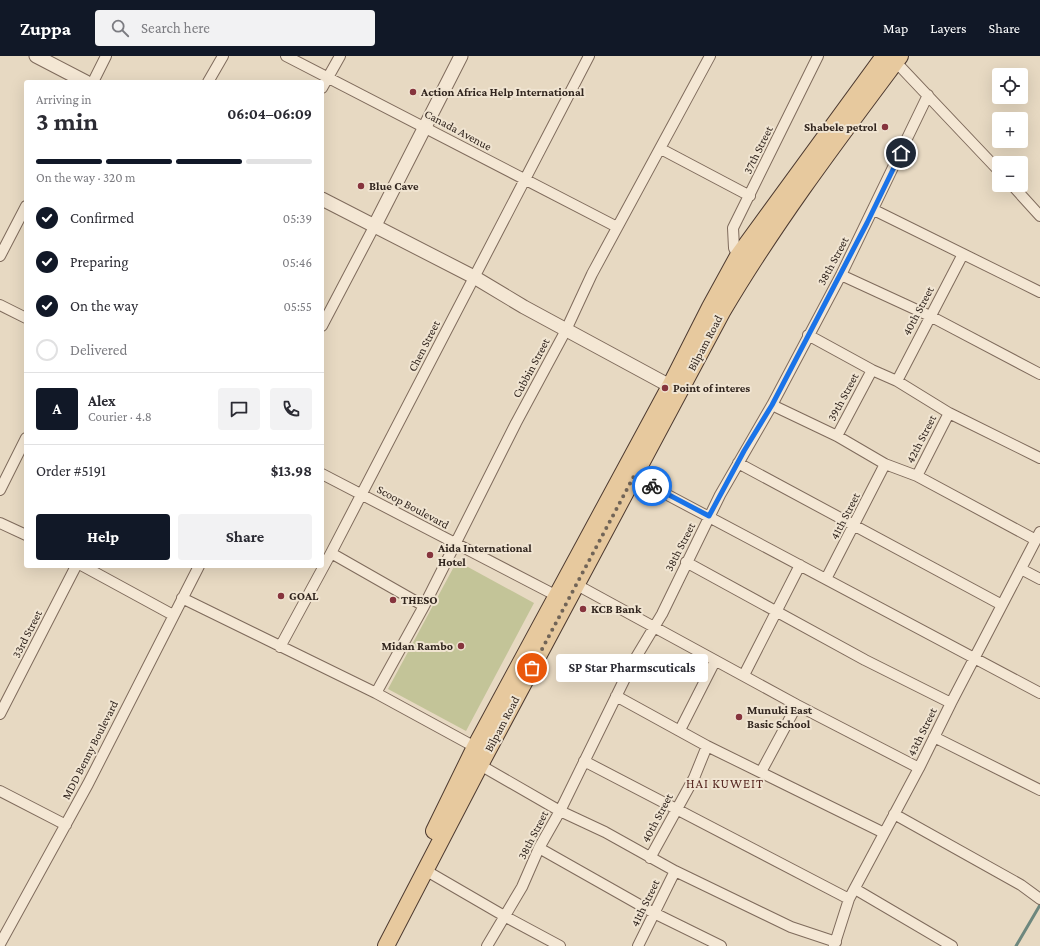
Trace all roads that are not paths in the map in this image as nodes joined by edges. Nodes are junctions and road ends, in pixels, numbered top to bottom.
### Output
1 (36, 56) edge
2 (106, 56) edge
3 (223, 56) edge
4 (286, 56) edge
5 (340, 56) edge
6 (461, 56) edge
7 (589, 56) edge
8 (710, 56) edge
9 (818, 56) edge
10 (893, 57) edge
11 (328, 77) junction
12 (82, 80) edge
13 (93, 80) edge
14 (209, 80) edge
15 (324, 84) edge
16 (928, 96) junction
17 (425, 126) junction
18 (661, 149) junction
19 (992, 164) edge
20 (524, 180) junction
21 (1018, 192) edge
22 (750, 196) junction
23 (324, 200) edge
24 (24, 210) edge
25 (874, 210) junction
26 (1040, 216) edge
27 (375, 225) junction
28 (617, 227) junction
29 (963, 254) junction
30 (0, 256) edge
31 (738, 256) junction
32 (841, 275) junction
33 (474, 277) junction
34 (1040, 292) edge
35 (0, 305) edge
36 (930, 316) junction
37 (24, 317) edge
38 (324, 322) edge
39 (566, 330) junction
40 (808, 335) junction
41 (872, 370) junction
42 (1040, 374) edge
43 (897, 381) junction
44 (670, 386) junction
45 (772, 405) junction
46 (949, 413) junction
47 (837, 436) junction
48 (24, 442) edge
49 (1040, 458) edge
50 (738, 463) junction
51 (885, 464) junction
52 (628, 474) junction
53 (324, 475) edge
54 (917, 476) junction
55 (0, 490) edge
56 (362, 494) junction
57 (709, 516) junction
58 (0, 523) edge
59 (855, 524) junction
60 (24, 535) edge
61 (1038, 536) edge
62 (456, 544) junction
63 (331, 553) junction
64 (686, 562) junction
65 (800, 565) junction
66 (324, 566) edge
67 (75, 568) edge
68 (87, 568) edge
69 (198, 568) edge
70 (323, 568) edge
71 (1021, 569) junction
72 (826, 579) junction
73 (1040, 579) edge
74 (577, 585) junction
75 (556, 596) junction
76 (182, 598) junction
77 (1002, 605) junction
78 (424, 606) junction
79 (775, 611) junction
80 (174, 615) junction
81 (653, 627) junction
82 (280, 647) junction
83 (975, 658) junction
84 (715, 661) junction
85 (744, 675) junction
86 (376, 693) junction
87 (1040, 693) edge
88 (616, 696) junction
89 (951, 703) junction
90 (797, 705) junction
91 (0, 714) edge
92 (680, 730) junction
93 (934, 737) junction
94 (707, 746) junction
95 (475, 747) junction
96 (584, 761) junction
97 (480, 765) junction
98 (919, 768) junction
99 (761, 772) junction
100 (1040, 790) edge
101 (0, 791) edge
102 (675, 810) junction
103 (560, 811) junction
104 (894, 814) junction
105 (66, 824) junction
106 (884, 834) junction
107 (539, 848) junction
108 (650, 858) junction
109 (425, 870) junction
110 (675, 871) junction
111 (855, 889) junction
112 (849, 899) junction
113 (1040, 899) edge
114 (654, 913) junction
115 (506, 917) junction
116 (0, 944) edge
117 (835, 944) edge
118 (377, 946) edge
119 (386, 946) edge
120 (487, 946) edge
121 (560, 946) edge
122 (638, 946) edge
123 (721, 946) edge
124 (952, 946) edge

1 - 12 street
2 - 13 street
3 - 14 street
4 - 11 street, Canada Avenue
5 - 11 street
6 - 17 street
7 - 20 street, Chen Street
8 - 18 street, Cubbin Street
9 - 22 street, 37th Street
10 - 16 street
10 - 31 main road, Bilpam Road
10 - 52 main road, Bilpam Road
11 - 15 street
11 - 17 street, Canada Avenue
16 - 19 street
16 - 25 street, 38th Street
17 - 20 street, Canada Avenue
17 - 27 street
18 - 22 street
18 - 28 street, Cubbin Street
20 - 28 street, Canada Avenue
20 - 33 street, Chen Street
21 - 26 street
22 - 31 street, 37th Street
23 - 27 street
24 - 30 street
25 - 29 street
25 - 32 street, 38th Street
27 - 33 street
27 - 38 street
28 - 39 street, Cubbin Street
29 - 34 street
29 - 36 street, 40th Street
31 - 44 main road, Bilpam Road
32 - 36 street
32 - 40 street, 38th Street
33 - 39 street
33 - 56 street, Chen Street
35 - 37 street
36 - 42 street
36 - 43 street, 40th Street
39 - 44 street
39 - 62 street, Cubbin Street
40 - 41 street
40 - 45 street, 38th Street
41 - 43 street
41 - 47 street, 39th Street
43 - 46 street
44 - 52 main road, Bilpam Road
45 - 47 street
45 - 50 street, 38th Street
46 - 49 street
46 - 54 street, 42th Street
47 - 51 street
48 - 55 street
50 - 57 street, 38th Street
50 - 59 street
51 - 54 street
51 - 59 street, 41th Street
52 - 57 street
52 - 74 main road, Bilpam Road
52 - 75 main road, Bilpam Road
53 - 56 street, Scoop Boulevard
54 - 61 street
56 - 62 street, Scoop Boulevard
56 - 63 street, Chen Street
57 - 64 street, 38th Street
57 - 65 street
58 - 60 street
59 - 72 street, 41th Street
59 - 77 street
61 - 71 street, 43th Street
62 - 75 street, Scoop Boulevard
62 - 78 street, Cubbin Street
63 - 66 street, Chen Street
63 - 78 street
64 - 79 street
64 - 81 street, 38th Street
65 - 72 street
65 - 79 street
67 - 91 street, 33rd Street
68 - 80 street
69 - 76 street, MDD Benny Boulevard
70 - 82 street, Chen Street
71 - 73 street
71 - 77 street, 43th Street
72 - 83 street
74 - 81 street
74 - 97 main road, Bilpam Road
75 - 95 main road, Bilpam Road
76 - 80 street, MDD Benny Boulevard
76 - 82 street
77 - 83 street, 43th Street
78 - 86 street, Cubbin Street
79 - 85 street
79 - 89 street
80 - 105 street, MDD Benny Boulevard
81 - 84 street
81 - 88 street, 38th Street
82 - 86 street
83 - 87 street
83 - 89 street, 43th Street
84 - 85 street
84 - 92 street
85 - 90 street
86 - 95 street
88 - 92 street
88 - 96 street, 38th Street
89 - 93 street, 43th Street
90 - 98 street
90 - 99 street
92 - 94 street
93 - 98 street, 43th Street
93 - 100 street
94 - 99 street
94 - 102 street, 40th Street
95 - 118 main road, Bilpam Road
96 - 102 street
96 - 103 street, 38th Street
97 - 103 street
97 - 109 main road, Bilpam Road
98 - 104 street, 43th Street
99 - 106 street
101 - 105 street
102 - 108 street, 40th Street
102 - 112 street
103 - 107 street, 38th Street
103 - 108 street
104 - 106 street, 43th Street
104 - 113 street
105 - 116 street, MDD Benny Boulevard
106 - 111 street, 43th Street
107 - 114 street
107 - 115 street, 38th Street
108 - 110 street
109 - 115 street
109 - 119 main road, Bilpam Road
110 - 114 street, 41th Street
110 - 117 street
111 - 112 street, 43th Street
111 - 124 street
112 - 117 street, 43th Street
114 - 122 street, 41th Street
114 - 123 street
115 - 120 street, 38th Street
115 - 121 street

